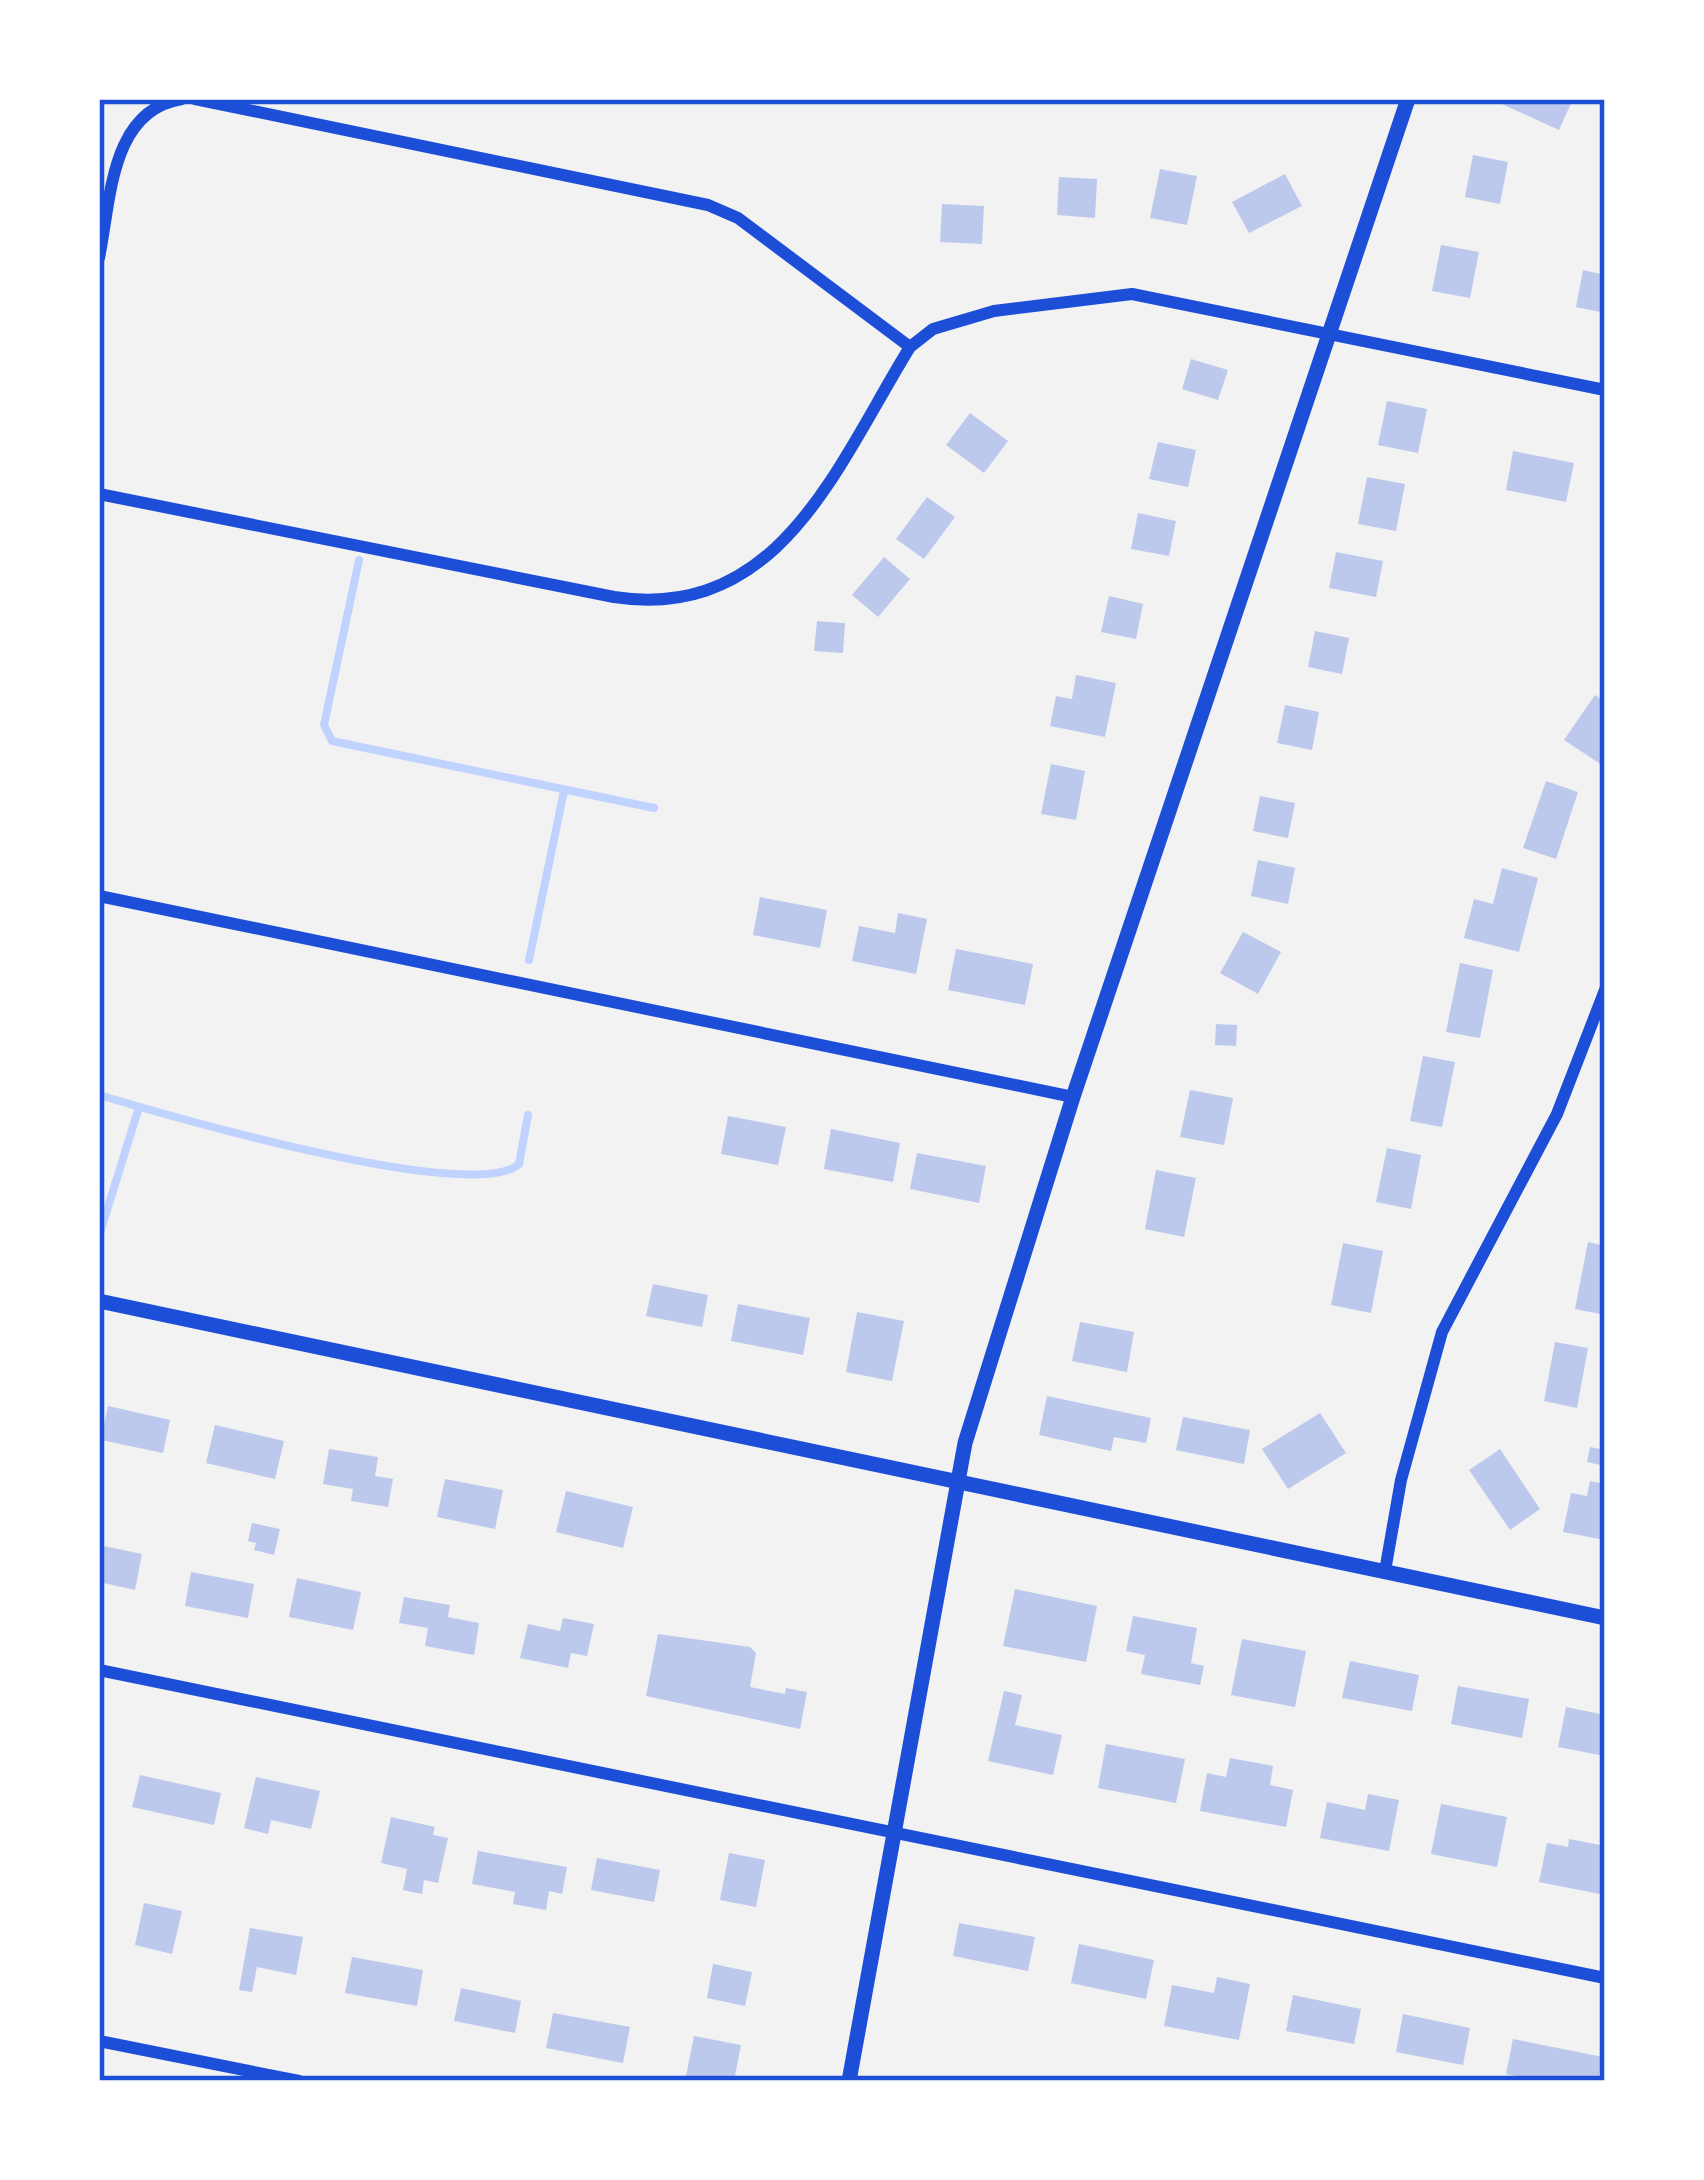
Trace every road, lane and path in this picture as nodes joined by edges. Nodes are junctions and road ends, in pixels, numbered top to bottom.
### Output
1 (182, 99) edge
2 (195, 99) edge
3 (1408, 99) edge
4 (99, 258) edge
5 (1330, 332) junction
6 (910, 347) junction
7 (1605, 390) edge
8 (99, 494) edge
9 (99, 896) edge
10 (1605, 990) edge
11 (1072, 1097) junction
12 (99, 1300) edge
13 (956, 1481) junction
14 (1384, 1571) junction
15 (1605, 1618) edge
16 (99, 1670) edge
17 (890, 1830) junction
18 (1605, 1978) edge
19 (99, 2042) edge
20 (299, 2081) edge
21 (849, 2081) edge

1 - 4 street
2 - 6 street
3 - 5 street
5 - 6 street
5 - 7 street
5 - 11 street
6 - 8 street
9 - 11 street
10 - 14 street
11 - 13 street
12 - 13 street
13 - 14 street
13 - 17 street
14 - 15 street
16 - 17 street
17 - 18 street
17 - 21 street
19 - 20 street

